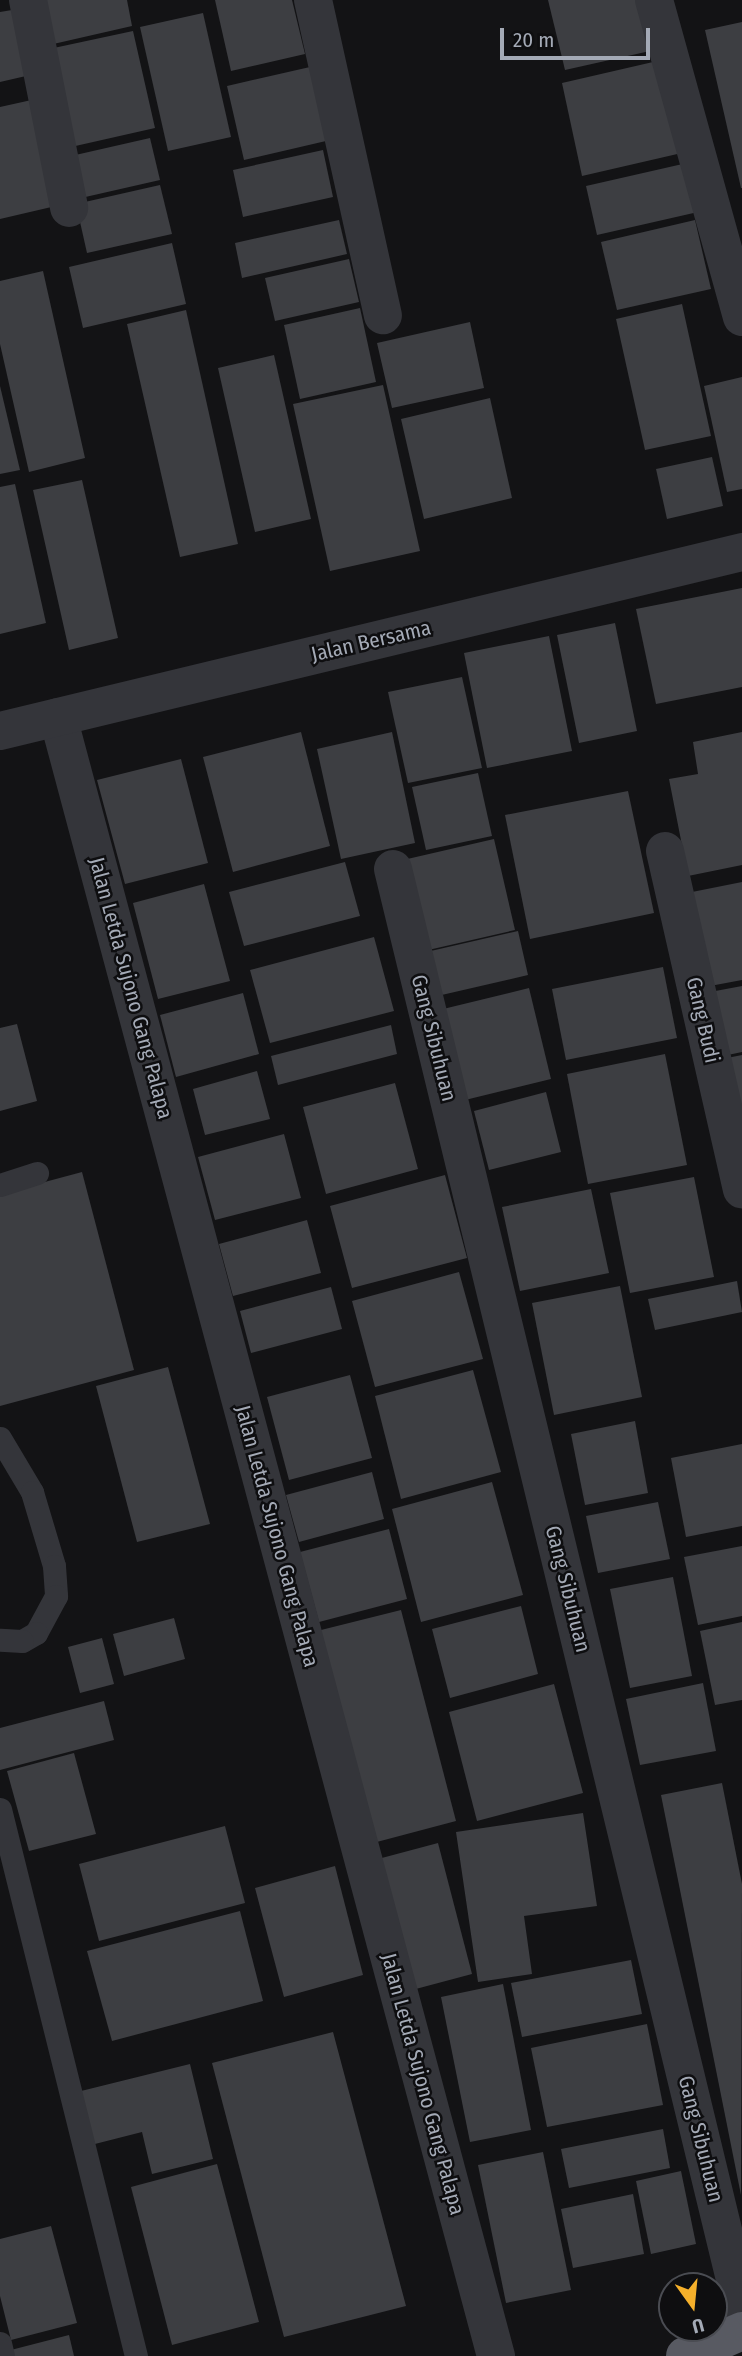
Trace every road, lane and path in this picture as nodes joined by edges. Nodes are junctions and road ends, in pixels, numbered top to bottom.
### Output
1 (29, 0) edge
2 (313, 0) edge
3 (654, 0) edge
4 (69, 208) dead end
5 (383, 315) dead end
6 (742, 317) edge
7 (742, 552) edge
8 (58, 716) junction
9 (0, 730) edge
10 (664, 851) dead end
11 (393, 869) dead end
12 (37, 1173) dead end
13 (0, 1185) edge
14 (742, 1189) edge
15 (0, 1438) edge
16 (0, 1640) edge
17 (0, 1809) edge
18 (742, 2308) edge
19 (742, 2331) edge
20 (0, 2343) edge
21 (3, 2356) edge
22 (136, 2356) edge
23 (496, 2356) edge
24 (685, 2356) edge

1 - 4 street
2 - 5 street
3 - 6 street
7 - 8 street, Jalan Bersama
8 - 9 street, Jalan Bersama
8 - 23 street, Jalan Letda Sujono Gang Palapa
10 - 14 street, Gang Budi
11 - 18 street, Gang Sibuhuan
12 - 13 lane
15 - 16 lane
17 - 22 lane
19 - 24 highway
20 - 21 lane

